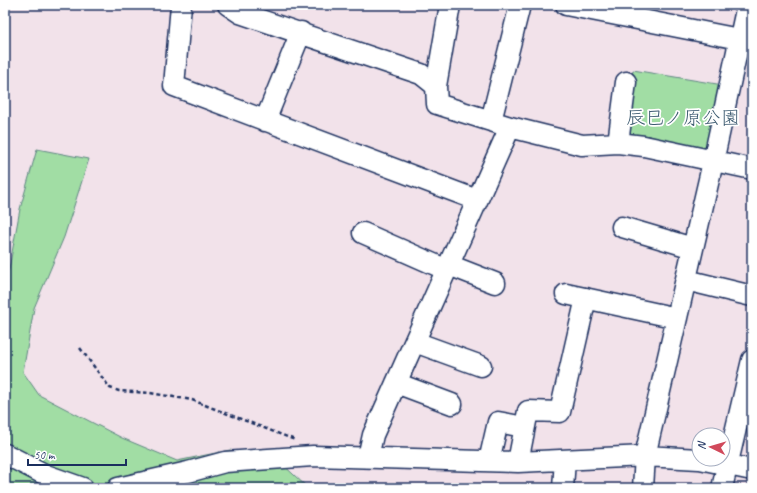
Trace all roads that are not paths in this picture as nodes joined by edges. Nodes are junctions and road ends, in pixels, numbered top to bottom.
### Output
1 (181, 5) edge
2 (228, 5) edge
3 (450, 5) edge
4 (520, 5) edge
5 (566, 5) edge
6 (747, 5) edge
7 (301, 32) junction
8 (739, 39) junction
9 (626, 82) dead end
10 (436, 86) junction
11 (265, 120) junction
12 (500, 124) junction
13 (618, 143) junction
14 (713, 162) junction
15 (752, 169) edge
16 (478, 200) junction
17 (622, 227) dead end
18 (362, 233) dead end
19 (693, 248) junction
20 (448, 267) junction
21 (686, 280) junction
22 (495, 283) dead end
23 (566, 294) dead end
24 (752, 296) edge
25 (586, 298) junction
26 (677, 318) junction
27 (415, 342) junction
28 (752, 360) edge
29 (481, 366) dead end
30 (396, 383) junction
31 (452, 404) dead end
32 (524, 427) junction
33 (731, 452) edge
34 (5, 454) edge
35 (645, 456) junction
36 (368, 457) junction
37 (691, 459) edge
38 (565, 460) junction
39 (489, 461) junction
40 (518, 462) junction
41 (731, 466) edge
42 (727, 467) edge
43 (752, 470) edge
44 (83, 488) edge
45 (118, 488) edge
46 (563, 488) edge
47 (643, 488) edge
48 (722, 488) edge

1 - 11 street
2 - 7 street
3 - 10 street
4 - 12 street
5 - 8 street
6 - 8 street
7 - 10 street
7 - 11 street
8 - 14 street
9 - 13 street
10 - 12 street
11 - 16 street
12 - 13 street
12 - 16 street
13 - 14 street
14 - 15 street
14 - 19 street
16 - 20 street
17 - 19 street
18 - 20 street
19 - 21 street
20 - 22 street
20 - 27 street
21 - 24 street
21 - 26 street
23 - 25 street
25 - 26 street
25 - 32 street
26 - 35 street
27 - 29 street
27 - 30 street
28 - 33 street
30 - 31 street
30 - 36 street
32 - 39 street
32 - 40 street
34 - 44 street
35 - 37 street
35 - 38 street
35 - 47 street
36 - 39 street
36 - 45 street
38 - 40 street
38 - 46 street
39 - 40 street
41 - 43 street
42 - 48 street

